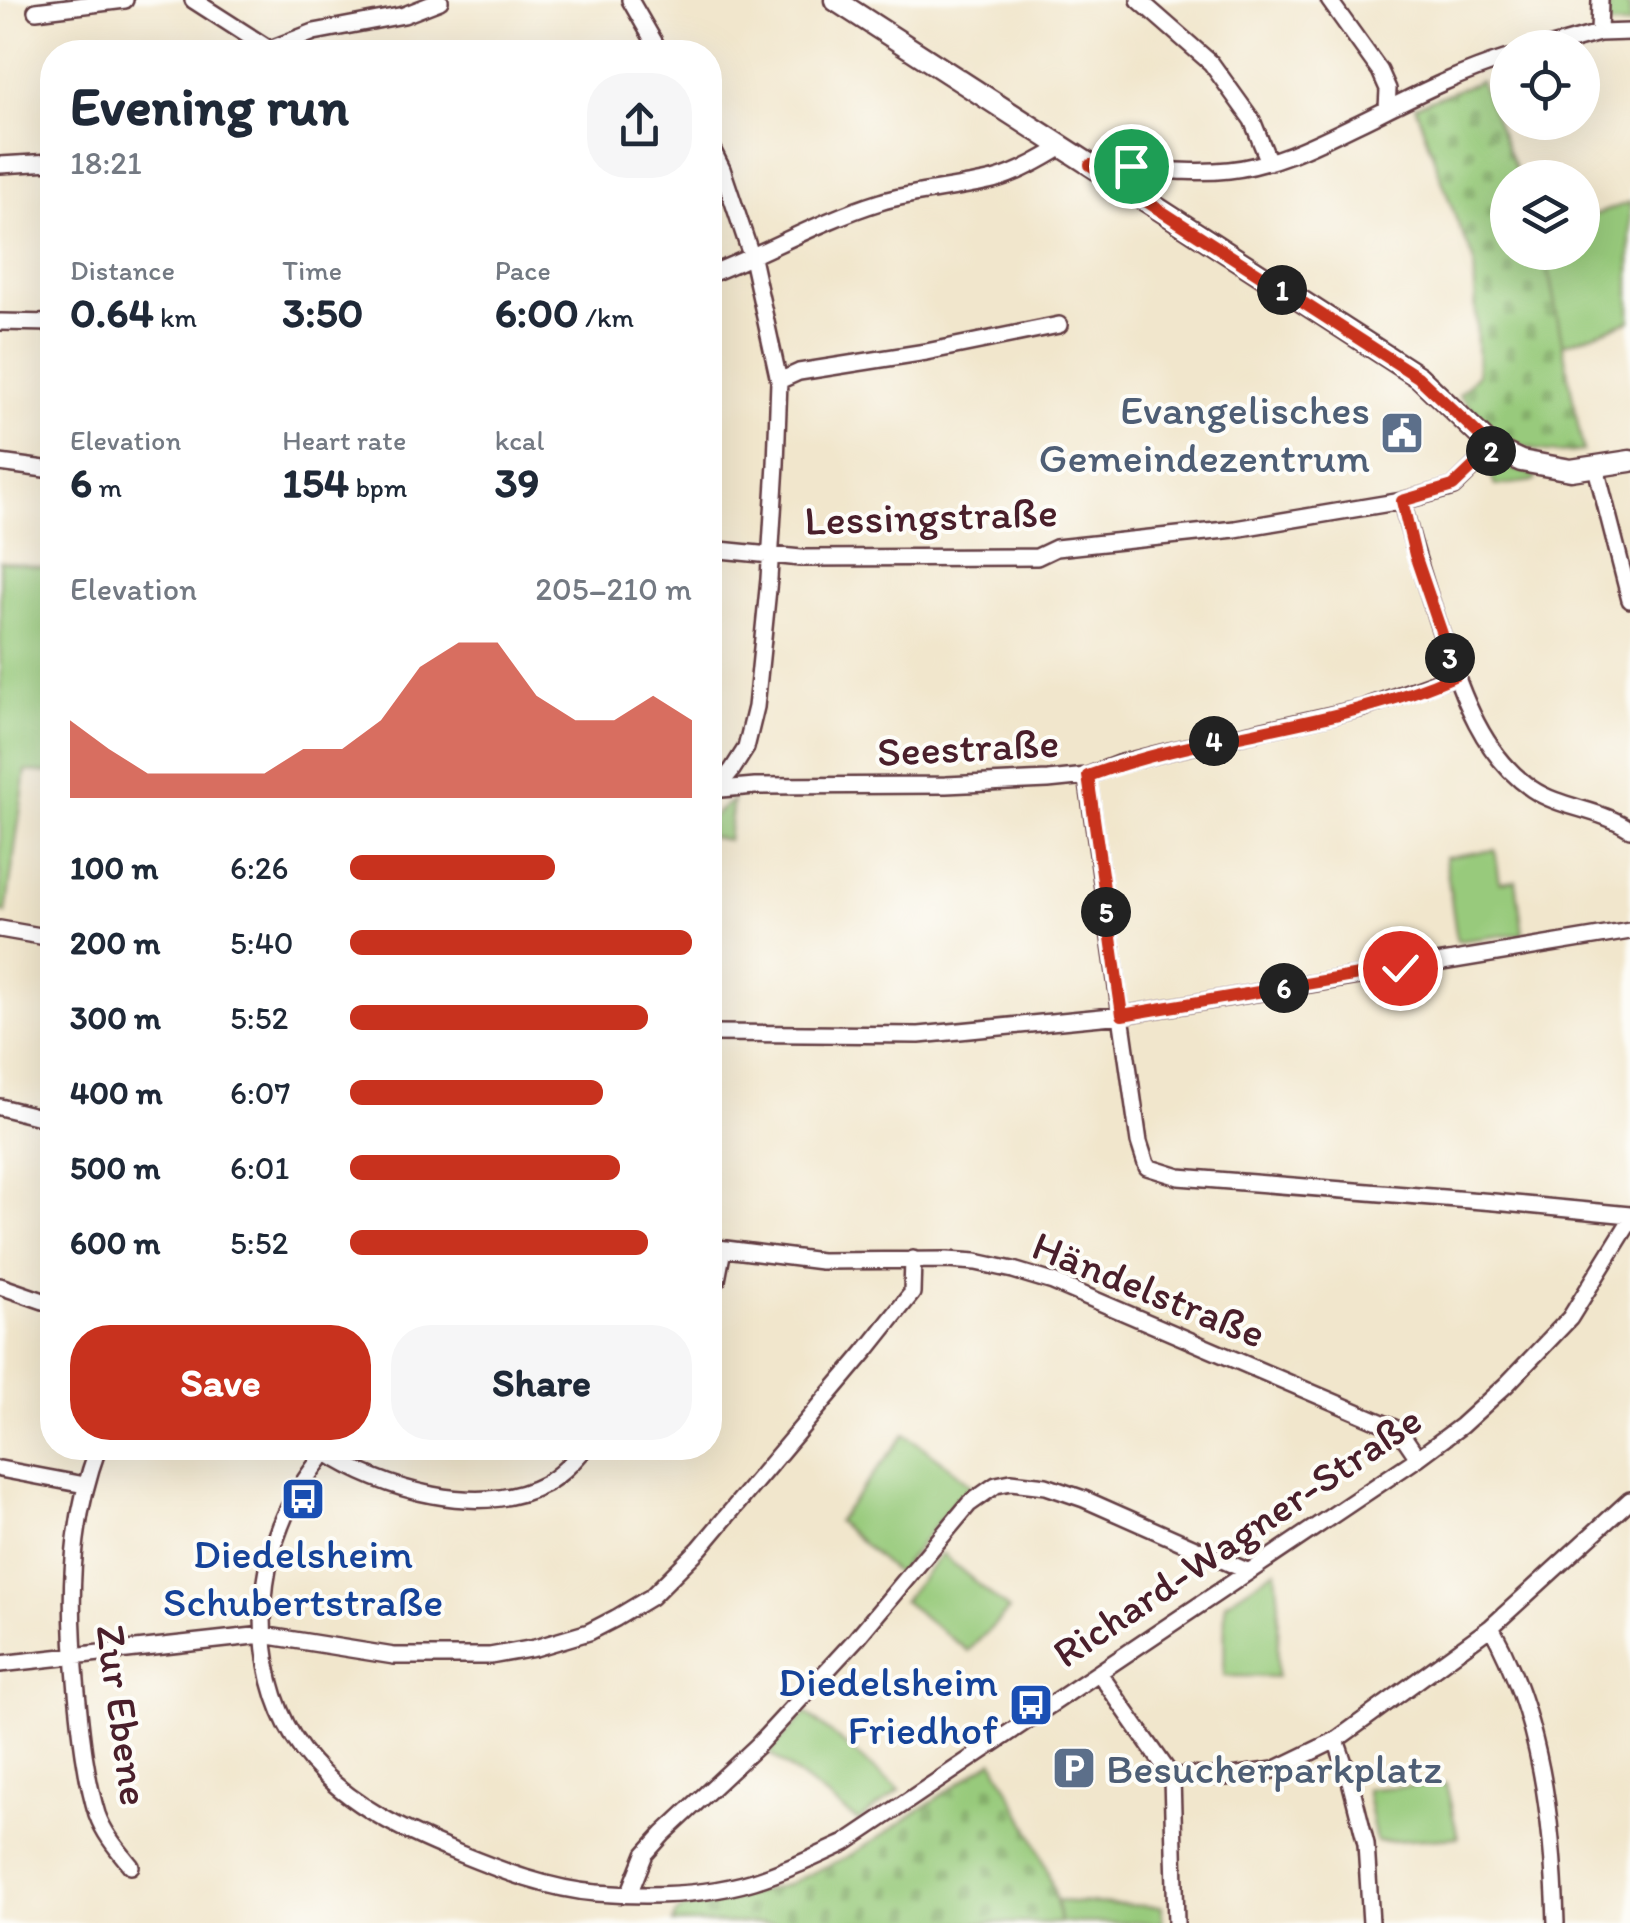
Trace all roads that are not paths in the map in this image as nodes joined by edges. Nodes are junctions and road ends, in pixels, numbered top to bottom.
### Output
1 (126, 0) edge
2 (193, 0) edge
3 (630, 0) edge
4 (835, 0) edge
5 (1139, 0) edge
6 (1329, 0) edge
7 (1600, 0) edge
8 (440, 1) edge
9 (36, 11) dead end
10 (1599, 30) edge
11 (1630, 32) edge
12 (1600, 34) edge
13 (255, 40) edge
14 (296, 40) edge
15 (653, 40) edge
16 (1490, 63) edge
17 (1388, 109) junction
18 (1062, 148) junction
19 (1269, 162) junction
20 (40, 163) edge
21 (0, 165) edge
22 (1090, 165) junction
23 (722, 169) edge
24 (752, 258) junction
25 (722, 269) edge
26 (0, 322) edge
27 (40, 322) edge
28 (1059, 326) dead end
29 (779, 380) junction
30 (1493, 448) junction
31 (1630, 462) edge
32 (0, 464) edge
33 (1596, 468) junction
34 (40, 469) edge
35 (1402, 501) junction
36 (722, 551) edge
37 (770, 556) junction
38 (1630, 600) edge
39 (1456, 675) junction
40 (1088, 776) junction
41 (722, 781) edge
42 (722, 791) edge
43 (1630, 830) edge
44 (0, 929) edge
45 (1630, 931) edge
46 (40, 936) edge
47 (1122, 1015) junction
48 (722, 1033) edge
49 (0, 1107) edge
50 (40, 1117) edge
51 (1630, 1218) edge
52 (722, 1249) edge
53 (913, 1260) junction
54 (0, 1286) edge
55 (40, 1300) edge
56 (1418, 1458) junction
57 (94, 1460) edge
58 (320, 1460) edge
59 (339, 1460) edge
60 (573, 1460) edge
61 (0, 1469) edge
62 (85, 1486) junction
63 (1630, 1500) edge
64 (1247, 1571) junction
65 (1490, 1627) junction
66 (263, 1635) junction
67 (74, 1655) junction
68 (0, 1664) edge
69 (1100, 1674) junction
70 (1336, 1740) junction
71 (1172, 1777) junction
72 (131, 1866) dead end
73 (629, 1894) junction
74 (1176, 1923) edge
75 (1371, 1923) edge
76 (1556, 1923) edge

1 - 9 street
2 - 13 street
3 - 15 street
4 - 18 street
5 - 19 street
6 - 17 street
7 - 10 street
8 - 14 street
11 - 12 street
16 - 17 street
17 - 19 street
18 - 22 street
18 - 24 street
19 - 22 street
20 - 21 street
22 - 30 street
23 - 24 street
24 - 25 street
24 - 29 street
26 - 27 street
28 - 29 street
29 - 37 street
30 - 33 street
30 - 35 street, Lessingstraße
31 - 33 street
32 - 34 street
33 - 38 street
35 - 37 street, Lessingstraße
35 - 39 street
36 - 37 street, Lessingstraße
37 - 41 street
39 - 40 street, Seestraße
39 - 43 street
40 - 42 street, Seestraße
40 - 47 street
44 - 46 street
45 - 47 street
47 - 48 street
47 - 51 street
49 - 50 street
51 - 56 street, Richard-Wagner-Straße
52 - 53 street, Händelstraße
53 - 56 street, Händelstraße
53 - 66 street
54 - 55 street
56 - 64 street, Richard-Wagner-Straße
57 - 62 street, Zur Ebene
58 - 66 street, Richard-Wagner-Straße
59 - 60 street
61 - 62 street
62 - 67 street, Zur Ebene
63 - 65 street
64 - 69 street, Richard-Wagner-Straße
64 - 73 street
65 - 70 street
65 - 76 street
66 - 67 street
66 - 73 street, Richard-Wagner-Straße
67 - 68 street
67 - 72 street, Zur Ebene
69 - 71 street
69 - 73 street, Richard-Wagner-Straße
70 - 71 street
70 - 75 street
71 - 74 street

